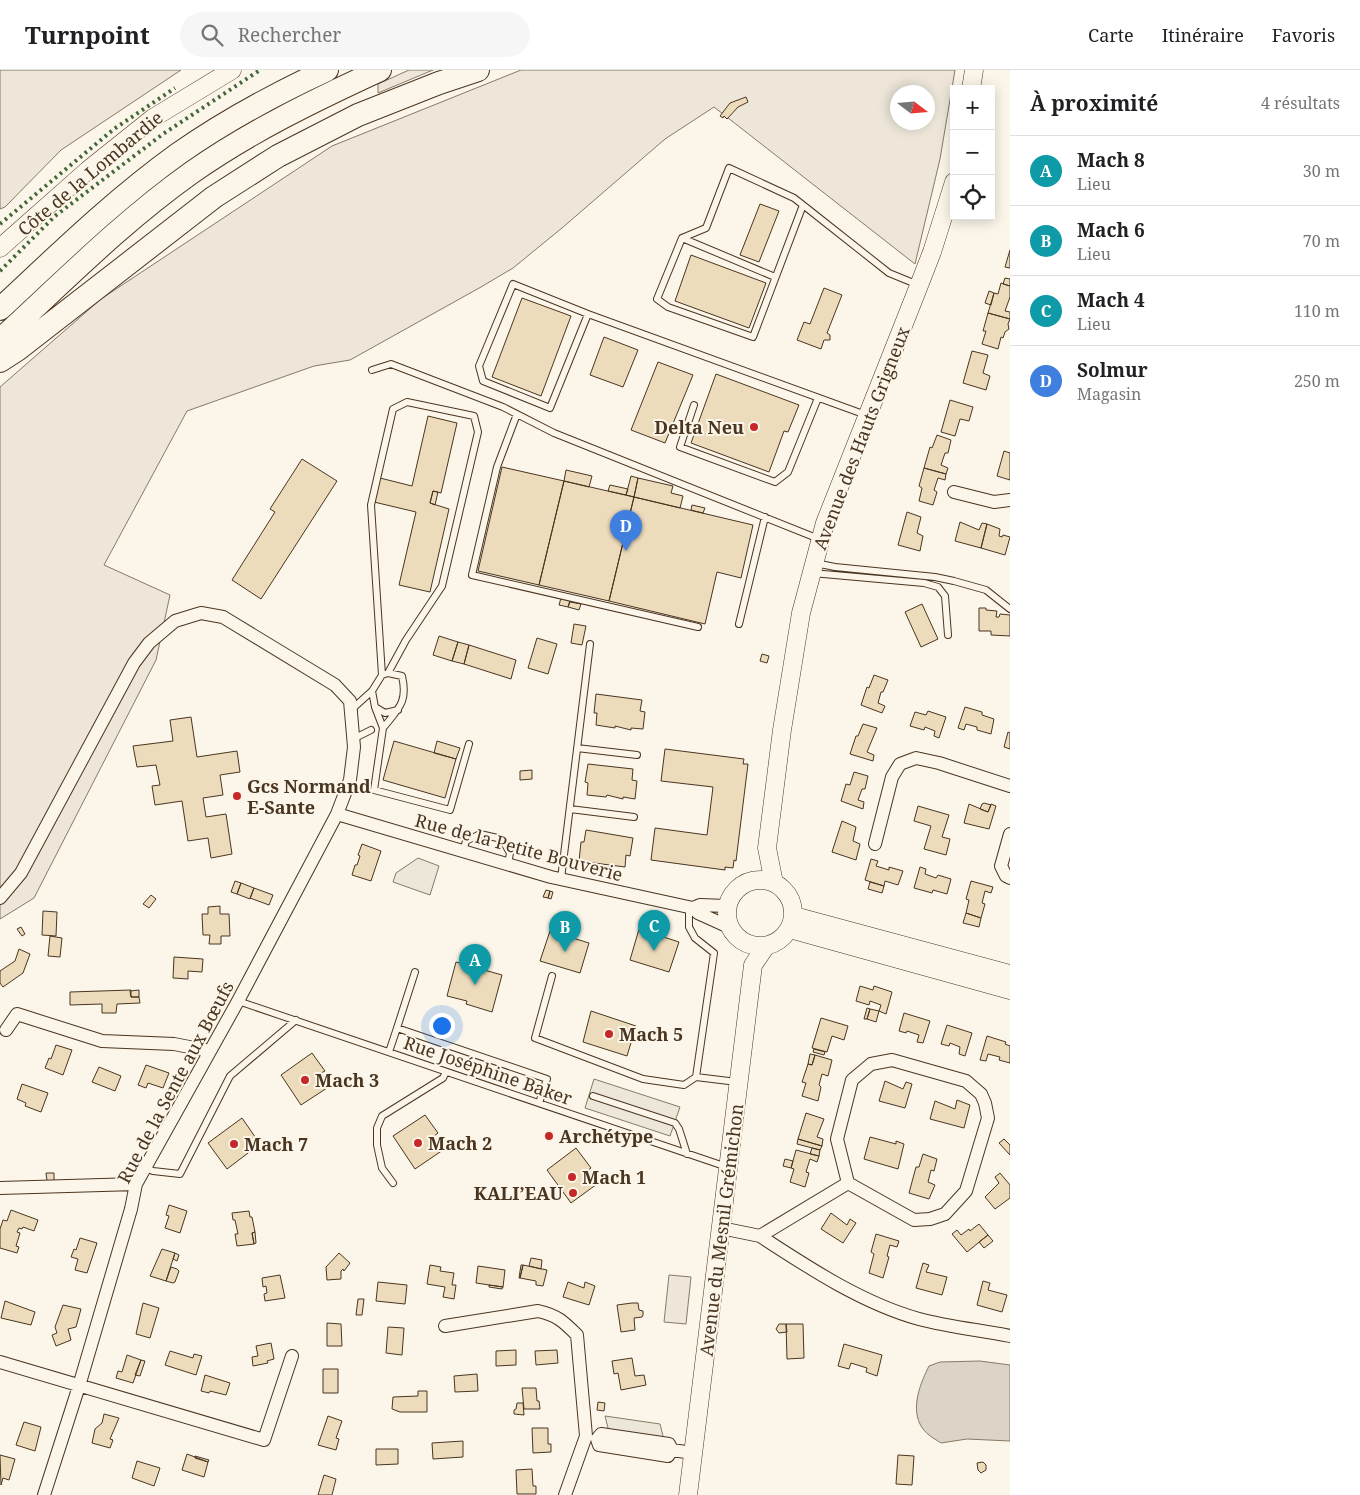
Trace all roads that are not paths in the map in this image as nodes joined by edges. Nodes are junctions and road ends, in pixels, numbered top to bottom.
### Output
1 (232, 70) edge
2 (327, 70) edge
3 (380, 70) edge
4 (478, 70) edge
5 (974, 70) edge
6 (972, 85) edge
7 (950, 195) edge
8 (803, 205) junction
9 (682, 238) junction
10 (0, 248) edge
11 (775, 277) junction
12 (918, 288) junction
13 (0, 309) edge
14 (588, 314) junction
15 (0, 340) edge
16 (0, 361) edge
17 (372, 370) dead end
18 (818, 398) junction
19 (694, 405) dead end
20 (517, 414) junction
21 (867, 416) junction
22 (954, 492) dead end
23 (1010, 500) edge
24 (765, 517) junction
25 (820, 539) junction
26 (812, 568) junction
27 (1010, 609) edge
28 (739, 624) dead end
29 (698, 627) dead end
30 (948, 635) dead end
31 (590, 644) dead end
32 (385, 674) junction
33 (372, 691) junction
34 (375, 707) junction
35 (351, 710) junction
36 (398, 710) junction
37 (383, 728) junction
38 (371, 730) dead end
39 (353, 740) junction
40 (469, 744) dead end
41 (577, 748) junction
42 (637, 755) dead end
43 (1010, 786) edge
44 (570, 809) junction
45 (337, 814) junction
46 (634, 817) dead end
47 (1010, 834) edge
48 (874, 844) dead end
49 (767, 848) junction
50 (463, 851) junction
51 (508, 864) junction
52 (1010, 878) edge
53 (561, 879) junction
54 (774, 882) junction
55 (746, 883) junction
56 (0, 898) edge
57 (728, 906) junction
58 (691, 908) junction
59 (792, 922) junction
60 (730, 927) junction
61 (744, 942) junction
62 (766, 946) junction
63 (753, 966) junction
64 (415, 972) dead end
65 (1010, 974) edge
66 (552, 976) dead end
67 (1010, 990) edge
68 (238, 1001) junction
69 (296, 1020) junction
70 (397, 1028) junction
71 (6, 1030) dead end
72 (210, 1051) junction
73 (388, 1052) junction
74 (446, 1072) junction
75 (696, 1077) junction
76 (739, 1082) junction
77 (593, 1096) dead end
78 (539, 1104) junction
79 (687, 1154) junction
80 (728, 1167) junction
81 (146, 1168) junction
82 (393, 1183) dead end
83 (848, 1183) junction
84 (136, 1184) junction
85 (0, 1188) edge
86 (721, 1228) junction
87 (760, 1236) junction
88 (445, 1326) dead end
89 (1010, 1336) edge
90 (292, 1356) dead end
91 (0, 1362) edge
92 (80, 1386) junction
93 (591, 1437) junction
94 (693, 1453) junction
95 (44, 1495) edge
96 (566, 1495) edge
97 (688, 1495) edge

1 - 10 street, Côte de la Lombardie
2 - 13 highway
3 - 15 highway
4 - 16 highway
5 - 6 street
7 - 12 street, Avenue des Hauts Grigneux
8 - 9 lane
8 - 11 lane
8 - 12 lane
9 - 11 lane
9 - 11 lane
12 - 21 street, Avenue des Hauts Grigneux
14 - 14 lane
14 - 18 lane
17 - 20 lane
18 - 19 lane
18 - 21 lane
20 - 24 lane
20 - 29 lane
21 - 25 street, Avenue des Hauts Grigneux
22 - 23 street
24 - 25 lane
24 - 28 lane
25 - 26 street, Avenue des Hauts Grigneux
26 - 27 lane
26 - 30 lane
26 - 49 street, Avenue des Hauts Grigneux
31 - 41 lane
32 - 32 lane
32 - 33 lane
32 - 36 lane
33 - 34 lane
33 - 35 lane
34 - 36 lane
34 - 37 lane
35 - 39 street, Rue de la Sente aux Bœufs
35 - 56 street
36 - 37 lane
37 - 40 lane
38 - 39 lane
39 - 45 street, Rue de la Sente aux Bœufs
41 - 42 lane
41 - 44 lane
43 - 48 street
44 - 46 lane
44 - 53 lane
45 - 50 street, Rue de la Petite Bouverie
45 - 68 street, Rue de la Sente aux Bœufs
47 - 52 street
49 - 54 street, Avenue des Hauts Grigneux
49 - 55 street, Avenue des Hauts Grigneux
50 - 51 street, Rue de la Petite Bouverie
50 - 51 lane
51 - 53 street, Rue de la Petite Bouverie
53 - 58 street, Rue de la Petite Bouverie
54 - 55 street
54 - 59 street
55 - 57 street
57 - 58 street, Rue de la Petite Bouverie
57 - 60 street
58 - 60 street, Rue de la Petite Bouverie
58 - 75 lane
59 - 62 street
59 - 65 street
59 - 67 street
60 - 61 street
61 - 62 street
61 - 63 street, Avenue du Mesnil Grémichon
62 - 63 street, Avenue du Mesnil Grémichon
63 - 76 street, Avenue du Mesnil Grémichon
64 - 70 lane
66 - 75 lane
68 - 69 lane, Rue Joséphine Baker
68 - 72 street, Rue de la Sente aux Bœufs
69 - 73 lane, Rue Joséphine Baker
69 - 81 lane
70 - 73 lane
70 - 78 lane
71 - 72 street
72 - 81 street, Rue de la Sente aux Bœufs
73 - 74 lane, Rue Joséphine Baker
74 - 78 lane, Rue Joséphine Baker
74 - 82 lane
75 - 76 lane
76 - 80 street, Avenue du Mesnil Grémichon
77 - 79 lane
78 - 79 lane, Rue Joséphine Baker
79 - 80 lane, Rue Joséphine Baker
80 - 86 street, Avenue du Mesnil Grémichon
81 - 84 street, Rue de la Sente aux Bœufs
83 - 83 street
83 - 87 street
84 - 85 street
84 - 92 street, Rue de la Sente aux Bœufs
86 - 87 street
86 - 94 street, Avenue du Mesnil Grémichon
87 - 89 street
88 - 93 street
90 - 92 street
91 - 92 street
92 - 95 street, Rue de la Sente aux Bœufs
93 - 94 street
93 - 96 street
94 - 97 street, Avenue du Mesnil Grémichon

